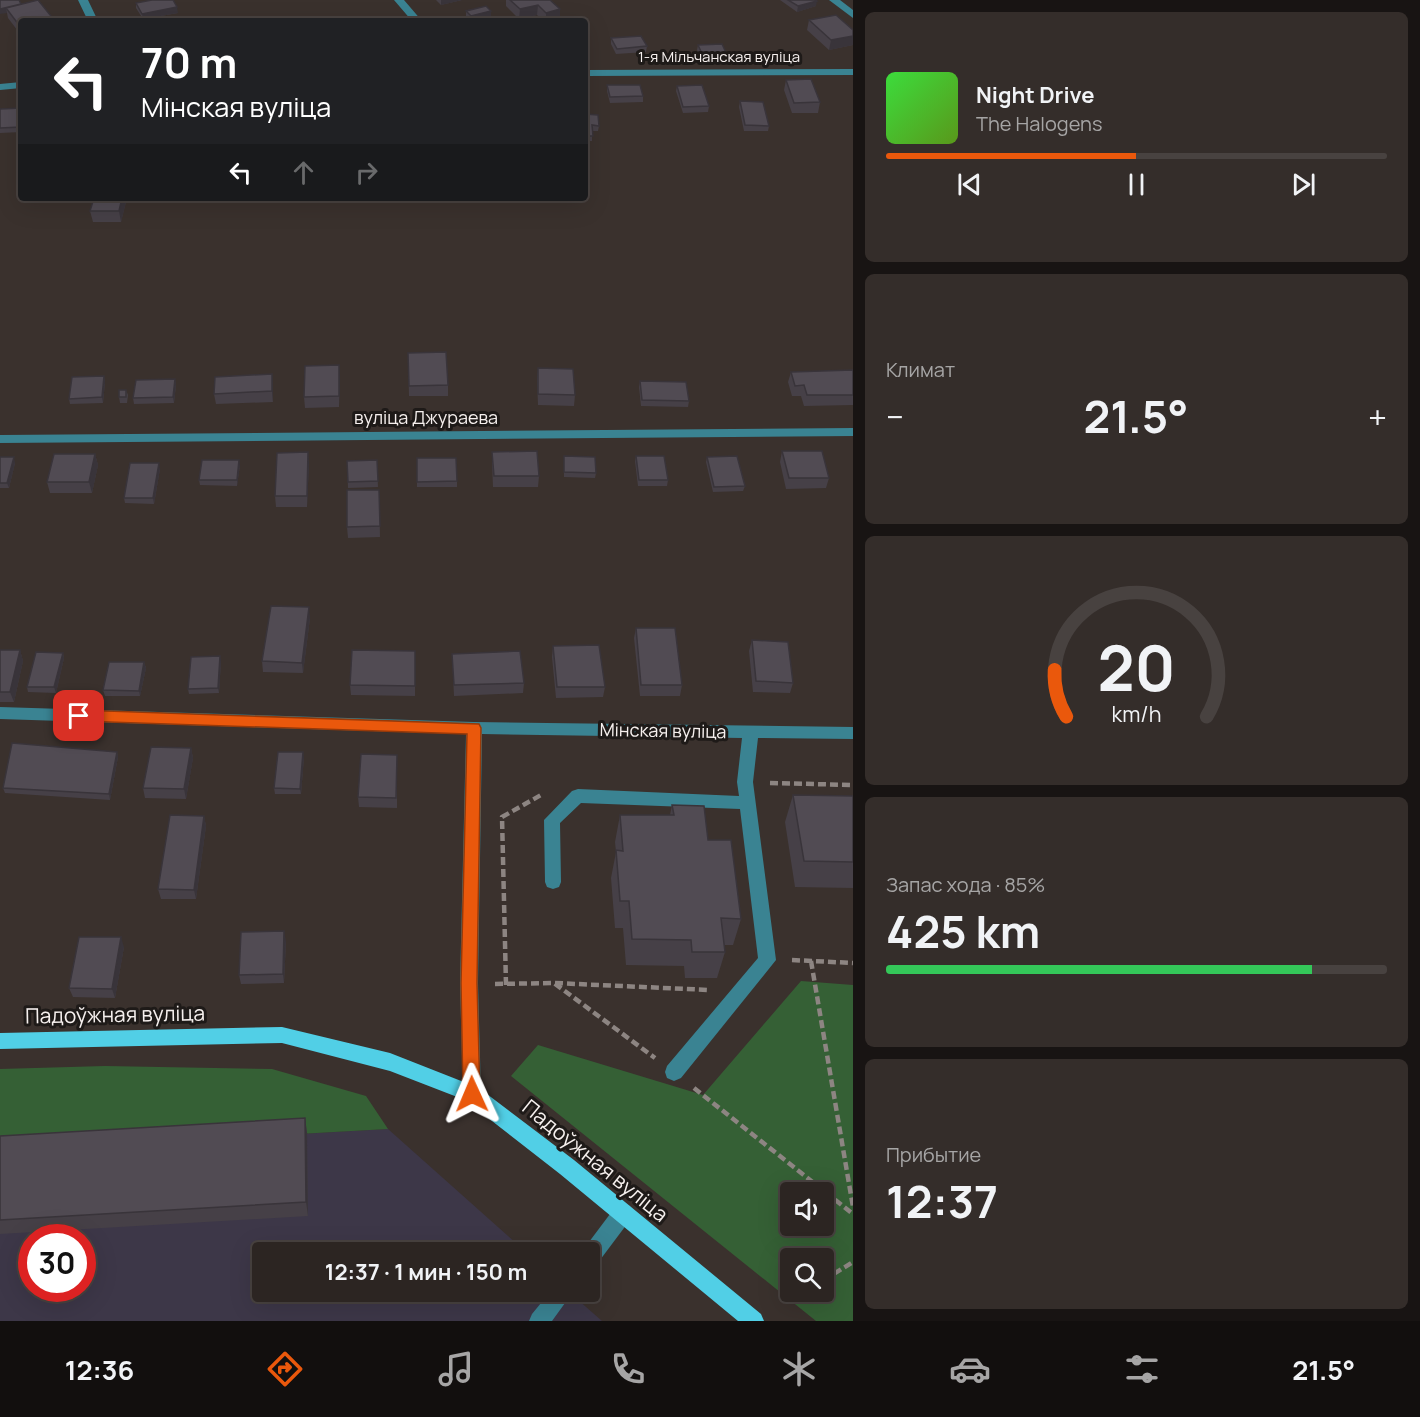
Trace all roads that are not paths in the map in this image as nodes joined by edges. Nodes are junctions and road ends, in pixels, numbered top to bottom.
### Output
1 (83, 0) edge
2 (399, 0) edge
3 (834, 0) edge
4 (853, 15) edge
5 (92, 18) edge
6 (414, 18) edge
7 (853, 72) edge
8 (588, 73) edge
9 (18, 85) edge
10 (0, 87) edge
11 (853, 432) edge
12 (0, 439) edge
13 (0, 713) edge
14 (474, 728) junction
15 (751, 732) junction
16 (853, 733) edge
17 (746, 803) junction
18 (553, 882) dead end
19 (0, 1041) edge
20 (674, 1072) dead end
21 (472, 1094) junction
22 (623, 1214) junction
23 (600, 1244) edge
24 (555, 1302) edge
25 (539, 1321) edge
26 (754, 1321) edge

1 - 5 street
2 - 6 street
3 - 4 street
7 - 8 street, 1-я Мільчанская вуліца
9 - 10 street
11 - 12 street, вуліца Джураева
13 - 14 street, Мінская вуліца
14 - 15 street, Мінская вуліца
14 - 21 street
15 - 16 street, Мінская вуліца
15 - 17 street
17 - 18 street
17 - 20 street
19 - 21 main road, Падоўжная вуліца
21 - 22 main road, Падоўжная вуліца
22 - 23 street
22 - 26 main road, Падоўжная вуліца
24 - 25 street

